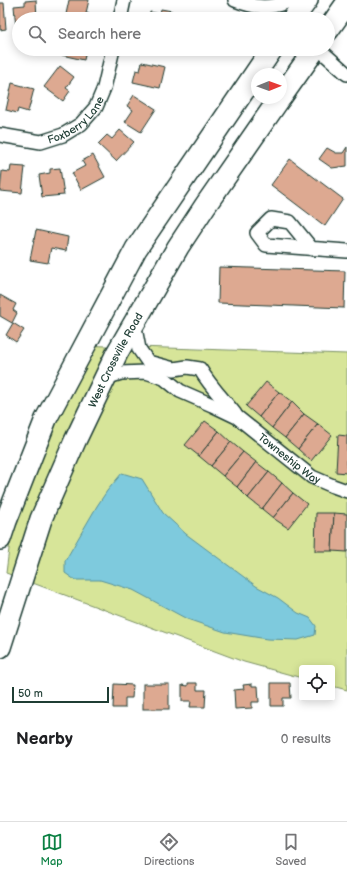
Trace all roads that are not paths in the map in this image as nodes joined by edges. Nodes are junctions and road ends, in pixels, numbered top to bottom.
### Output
1 (124, 0) edge
2 (235, 0) edge
3 (291, 0) edge
4 (306, 0) edge
5 (347, 4) edge
6 (249, 6) junction
7 (121, 12) edge
8 (251, 12) edge
9 (298, 12) edge
10 (335, 20) edge
11 (111, 56) edge
12 (258, 56) edge
13 (267, 56) edge
14 (309, 56) edge
15 (327, 56) edge
16 (256, 68) edge
17 (259, 68) edge
18 (347, 74) edge
19 (251, 80) edge
20 (287, 87) edge
21 (275, 104) edge
22 (0, 135) edge
23 (312, 249) junction
24 (347, 251) edge
25 (134, 323) junction
26 (147, 367) junction
27 (105, 378) junction
28 (237, 417) junction
29 (347, 491) edge
30 (0, 539) edge
31 (0, 647) edge

1 - 7 street
2 - 6 street
3 - 6 street
4 - 9 main road
5 - 10 main road
6 - 8 street
11 - 22 street, Foxberry Lane
12 - 16 street
13 - 17 main road
14 - 20 main road, West Crossville Road
15 - 18 street
19 - 30 main road
21 - 25 main road, West Crossville Road
23 - 23 street
23 - 24 street
25 - 26 street
25 - 27 main road, West Crossville Road
26 - 27 street
26 - 28 street, Towneship Way
26 - 28 street, Towneship Way
27 - 31 main road, West Crossville Road
28 - 29 street, Towneship Way

